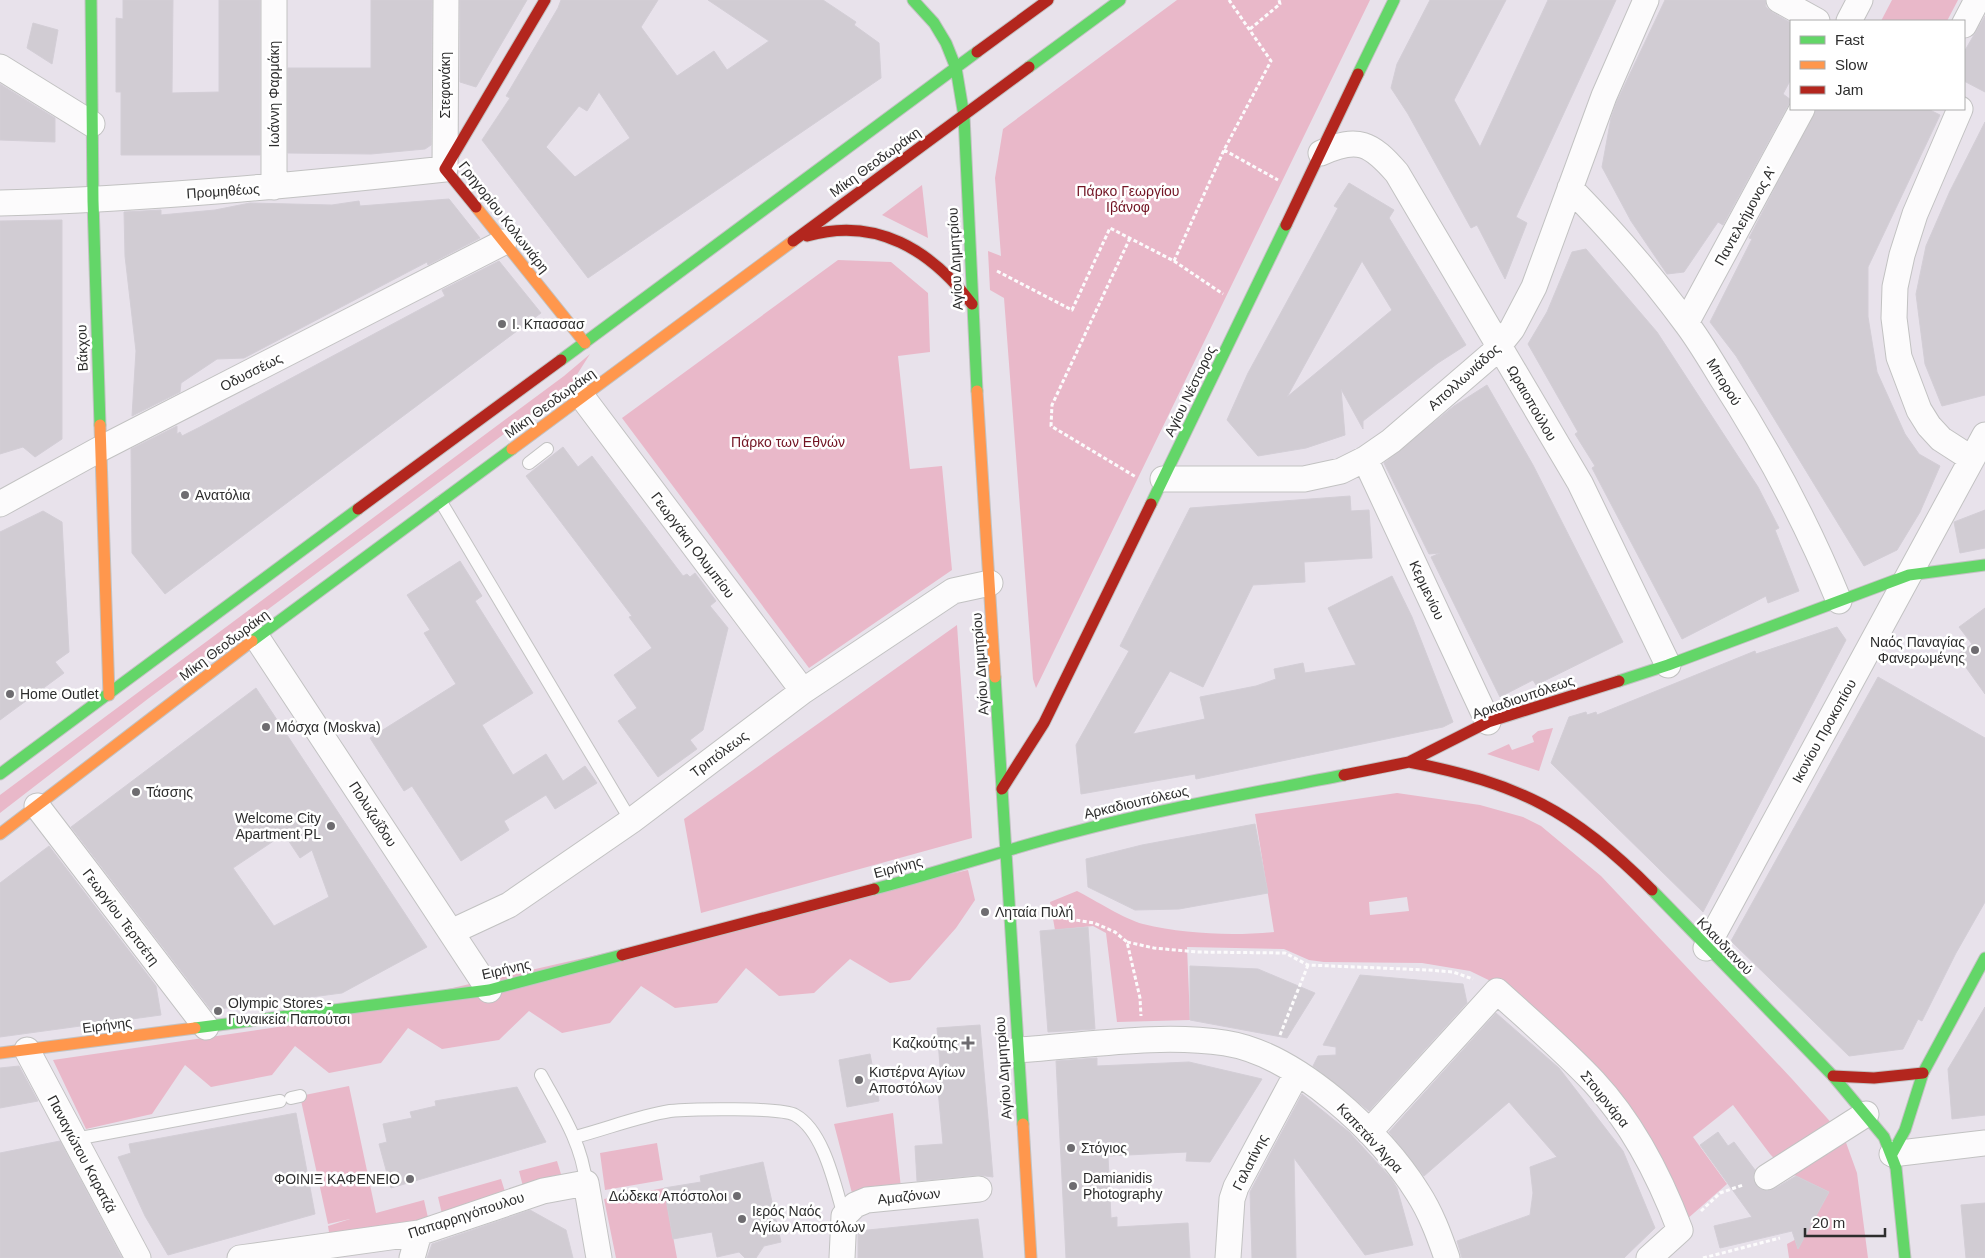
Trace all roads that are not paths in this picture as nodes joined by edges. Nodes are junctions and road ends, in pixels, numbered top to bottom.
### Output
1 (91, 0) edge
2 (274, 0) edge
3 (446, 0) edge
4 (545, 0) edge
5 (913, 0) edge
6 (1048, 0) edge
7 (1120, 0) edge
8 (1394, 0) edge
9 (1646, 0) edge
10 (1779, 0) edge
11 (1860, 0) edge
12 (1977, 0) edge
13 (1815, 20) edge
14 (1850, 20) edge
15 (1965, 23) edge
16 (0, 67) edge
17 (956, 68) junction
18 (1801, 110) edge
19 (1960, 110) edge
20 (964, 116) junction
21 (92, 124) junction
22 (1321, 153) junction
23 (445, 169) junction
24 (274, 187) junction
25 (1570, 188) junction
26 (93, 201) junction
27 (0, 203) edge
28 (798, 238) junction
29 (504, 242) junction
30 (972, 304) junction
31 (1686, 322) junction
32 (585, 342) junction
33 (1499, 347) junction
34 (583, 398) junction
35 (1985, 435) edge
36 (100, 449) junction
37 (548, 449) dead end
38 (1365, 459) junction
39 (1972, 459) junction
40 (529, 462) dead end
41 (1160, 485) junction
42 (441, 502) junction
43 (0, 504) edge
44 (1985, 565) edge
45 (1909, 575) junction
46 (990, 583) junction
47 (1839, 601) junction
48 (257, 638) junction
49 (1668, 665) junction
50 (1061, 688) joint
51 (803, 692) junction
52 (109, 695) junction
53 (1488, 722) junction
54 (1037, 737) joint
55 (1409, 762) junction
56 (0, 774) edge
57 (1002, 789) junction
58 (37, 806) junction
59 (631, 821) junction
60 (0, 834) edge
61 (1007, 851) junction
62 (451, 932) junction
63 (1706, 948) junction
64 (1985, 958) edge
65 (489, 990) junction
66 (206, 1027) junction
67 (28, 1050) junction
68 (1017, 1050) junction
69 (0, 1053) edge
70 (1297, 1073) junction
71 (1923, 1073) junction
72 (541, 1075) dead end
73 (1833, 1076) junction
74 (290, 1098) dead end
75 (1866, 1114) junction
76 (1369, 1132) junction
77 (575, 1137) junction
78 (75, 1139) junction
79 (1985, 1143) edge
80 (1892, 1154) junction
81 (1767, 1177) road end
82 (586, 1183) junction
83 (980, 1189) dead end
84 (844, 1216) junction
85 (419, 1232) junction
86 (1667, 1248) edge
87 (138, 1258) edge
88 (240, 1258) edge
89 (412, 1258) edge
90 (599, 1258) edge
91 (842, 1258) edge
92 (1030, 1258) edge
93 (1228, 1258) edge
94 (1447, 1258) edge
95 (1905, 1258) edge

1 - 21 main road, Βάκχου
2 - 24 street, Ιωάννη Φαρμάκη
3 - 23 street, Στεφανάκη
4 - 23 main road, Γρηγορίου Κολωνιάρη
5 - 17 main road, Αγίου Δημητρίου
6 - 17 main road, Μίκη Θεοδωράκη
7 - 20 main road, Μίκη Θεοδωράκη
8 - 22 main road, Αγίου Νέστορος
9 - 25 street, Απολλωνιάδος
10 - 13 street
11 - 14 street
12 - 15 street
16 - 21 street
17 - 20 main road, Αγίου Δημητρίου
17 - 32 main road, Μίκη Θεοδωράκη
18 - 31 street, Παντελεήμονος Α'
19 - 39 street
20 - 28 main road, Μίκη Θεοδωράκη
20 - 30 main road, Αγίου Δημητρίου
21 - 26 main road, Βάκχου
22 - 33 street, Ωραιοπούλου
22 - 41 main road, Αγίου Νέστορος
23 - 24 street, Προμηθέως
23 - 29 main road, Γρηγορίου Κολωνιάρη
24 - 26 street, Προμηθέως
25 - 31 street, Μπορού
25 - 33 street, Απολλωνιάδος
26 - 27 street, Προμηθέως
26 - 36 main road, Βάκχου
28 - 30 main road
28 - 34 main road, Μίκη Θεοδωράκη
29 - 32 main road, Γρηγορίου Κολωνιάρη
29 - 36 street, Οδυσσέως
30 - 46 main road, Αγίου Δημητρίου
31 - 47 street, Μπορού
32 - 52 main road, Μίκη Θεοδωράκη
33 - 38 street, Απολλωνιάδος
33 - 49 street, Ωραιοπούλου
34 - 42 main road, Μίκη Θεοδωράκη
34 - 51 street, Γεωργάκη Ολυμπίου
35 - 39 street, Ικονίου Προκοπίου
36 - 43 street, Οδυσσέως
36 - 52 main road, Βάκχου
37 - 40 lane
38 - 41 street, Απολλωνιάδος
38 - 53 street, Κερμενίου
39 - 45 street, Ικονίου Προκοπίου
41 - 50 main road, Αγίου Νέστορος
42 - 48 main road, Μίκη Θεοδωράκη
42 - 59 lane
44 - 45 main road, Αρκαδιουπόλεως
45 - 47 main road, Αρκαδιουπόλεως
45 - 63 street, Ικονίου Προκοπίου
46 - 51 street, Τριπόλεως
46 - 57 main road, Αγίου Δημητρίου
47 - 49 main road, Αρκαδιουπόλεως
48 - 58 main road, Μίκη Θεοδωράκη
48 - 62 street, Πολυζωΐδου
49 - 53 main road, Αρκαδιουπόλεως
50 - 54 lane
51 - 59 street, Τριπόλεως
52 - 56 main road, Μίκη Θεοδωράκη
53 - 55 main road, Αρκαδιουπόλεως
54 - 57 main road
55 - 61 main road, Αρκαδιουπόλεως
55 - 63 main road, Κλαυδιανού
57 - 61 main road, Αγίου Δημητρίου
58 - 60 main road, Μίκη Θεοδωράκη
58 - 66 street, Γεωργίου Τερτσέτη
59 - 62 street, Τριπόλεως
61 - 65 main road, Ειρήνης
61 - 68 main road, Αγίου Δημητρίου
62 - 65 street, Πολυζωΐδου
63 - 73 main road, Κλαυδιανού
64 - 71 main road
65 - 66 main road, Ειρήνης
66 - 67 main road, Ειρήνης
67 - 69 main road, Ειρήνης
67 - 78 street, Παναγιώτου Καρατζά
68 - 70 street, Καπετάν Άγρα
68 - 92 main road, Αγίου Δημητρίου
70 - 76 street, Καπετάν Άγρα
70 - 93 street, Γαλατίνης
71 - 73 main road
71 - 80 main road
72 - 77 lane
73 - 75 main road, Κλαυδιανού
74 - 78 lane
75 - 80 main road, Κλαυδιανού
75 - 81 street
76 - 86 street, Στουρνάρα
76 - 94 street, Καπετάν Άγρα
77 - 82 lane
77 - 84 lane
78 - 87 street, Παναγιώτου Καρατζά
79 - 80 street
80 - 95 main road, Κλαυδιανού
82 - 85 street, Παπαρρηγόπουλου
82 - 90 street
83 - 84 street, Αμαζόνων
84 - 91 street
85 - 88 street, Παπαρρηγόπουλου
85 - 89 street

